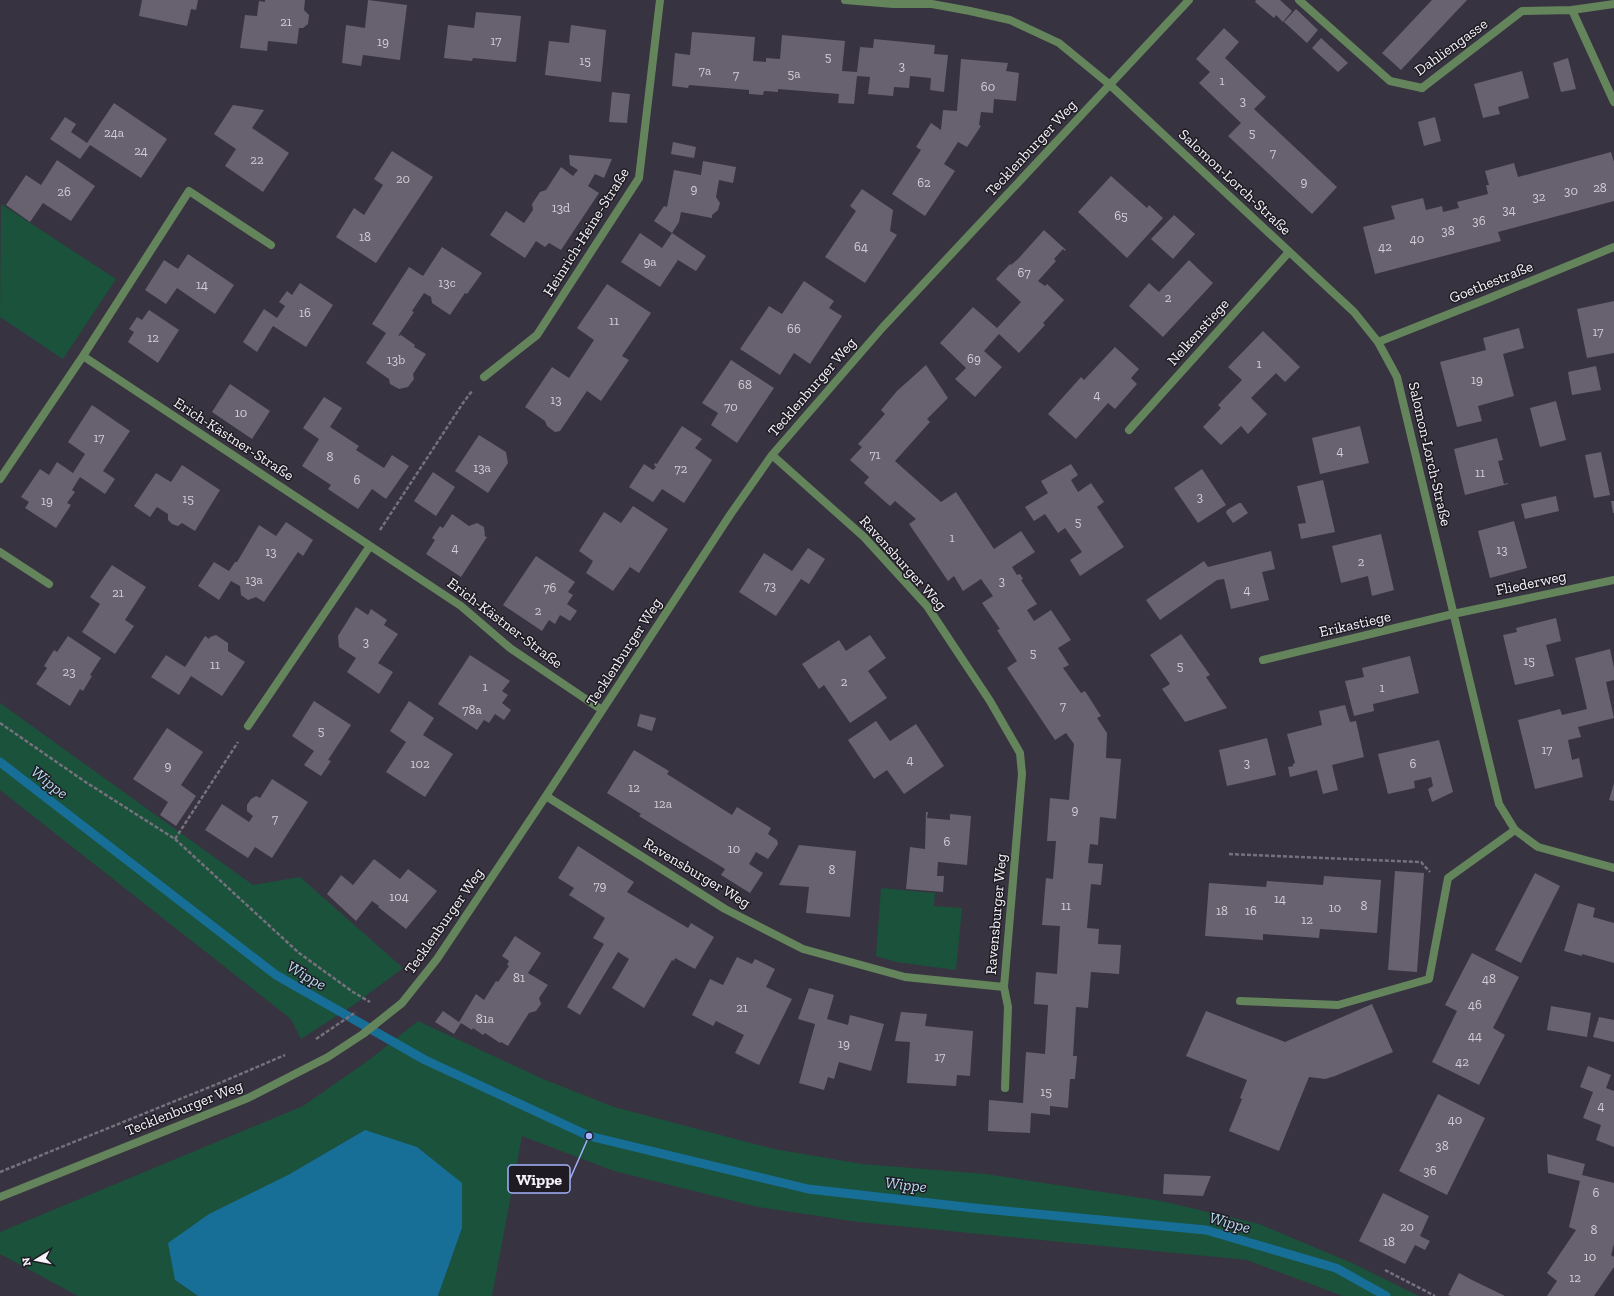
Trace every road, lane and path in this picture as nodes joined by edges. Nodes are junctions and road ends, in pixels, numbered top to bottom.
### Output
1 (660, 0) edge
2 (845, 0) edge
3 (1188, 0) edge
4 (1299, 0) edge
5 (933, 2) edge
6 (1614, 4) edge
7 (1572, 10) junction
8 (1109, 84) junction
9 (1614, 102) edge
10 (271, 246) dead end
11 (1614, 247) edge
12 (1289, 252) junction
13 (1378, 342) junction
14 (83, 356) junction
15 (484, 377) joint
16 (1129, 430) dead end
17 (772, 455) junction
18 (0, 479) edge
19 (370, 546) junction
20 (0, 552) edge
21 (1614, 580) edge
22 (49, 584) dead end
23 (1453, 614) junction
24 (1263, 660) dead end
25 (602, 710) junction
26 (0, 723) edge
27 (248, 726) joint
28 (546, 796) junction
29 (1515, 830) junction
30 (175, 839) junction
31 (1229, 854) dead end
32 (1614, 868) edge
33 (1448, 878) junction
34 (1004, 987) junction
35 (1240, 1001) dead end
36 (370, 1002) dead end
37 (363, 1008) dead end
38 (312, 1042) dead end
39 (292, 1052) dead end
40 (1005, 1088) dead end
41 (0, 1172) edge
42 (0, 1196) edge
43 (1385, 1270) dead end
44 (1435, 1296) edge

1 - 15 street, Heinrich-Heine-Straße
2 - 5 street
3 - 8 street, Tecklenburger Weg
4 - 7 street, Dahliengasse
5 - 8 street
6 - 7 street, Dahliengasse
7 - 9 street
8 - 12 street, Salomon-Lorch-Straße
8 - 17 street, Tecklenburger Weg
10 - 14 street
11 - 13 street, Goethestraße
12 - 13 street, Salomon-Lorch-Straße
12 - 16 street, Nelkenstiege
13 - 23 street, Salomon-Lorch-Straße
14 - 18 street
14 - 19 street, Erich-Kästner-Straße
15 - 19 path
17 - 25 street, Tecklenburger Weg
17 - 34 street, Ravensburger Weg
19 - 25 street, Erich-Kästner-Straße
19 - 27 street
20 - 22 street
21 - 23 street, Fliederweg
23 - 24 street, Erikastiege
23 - 29 street, Salomon-Lorch-Straße
25 - 28 street, Tecklenburger Weg
26 - 30 path
27 - 30 path
28 - 34 street, Ravensburger Weg
28 - 42 street, Tecklenburger Weg
29 - 32 street, Salomon-Lorch-Straße
29 - 33 street
30 - 36 path
31 - 33 path
33 - 35 street
34 - 40 street
37 - 38 path
39 - 41 path
43 - 44 path

